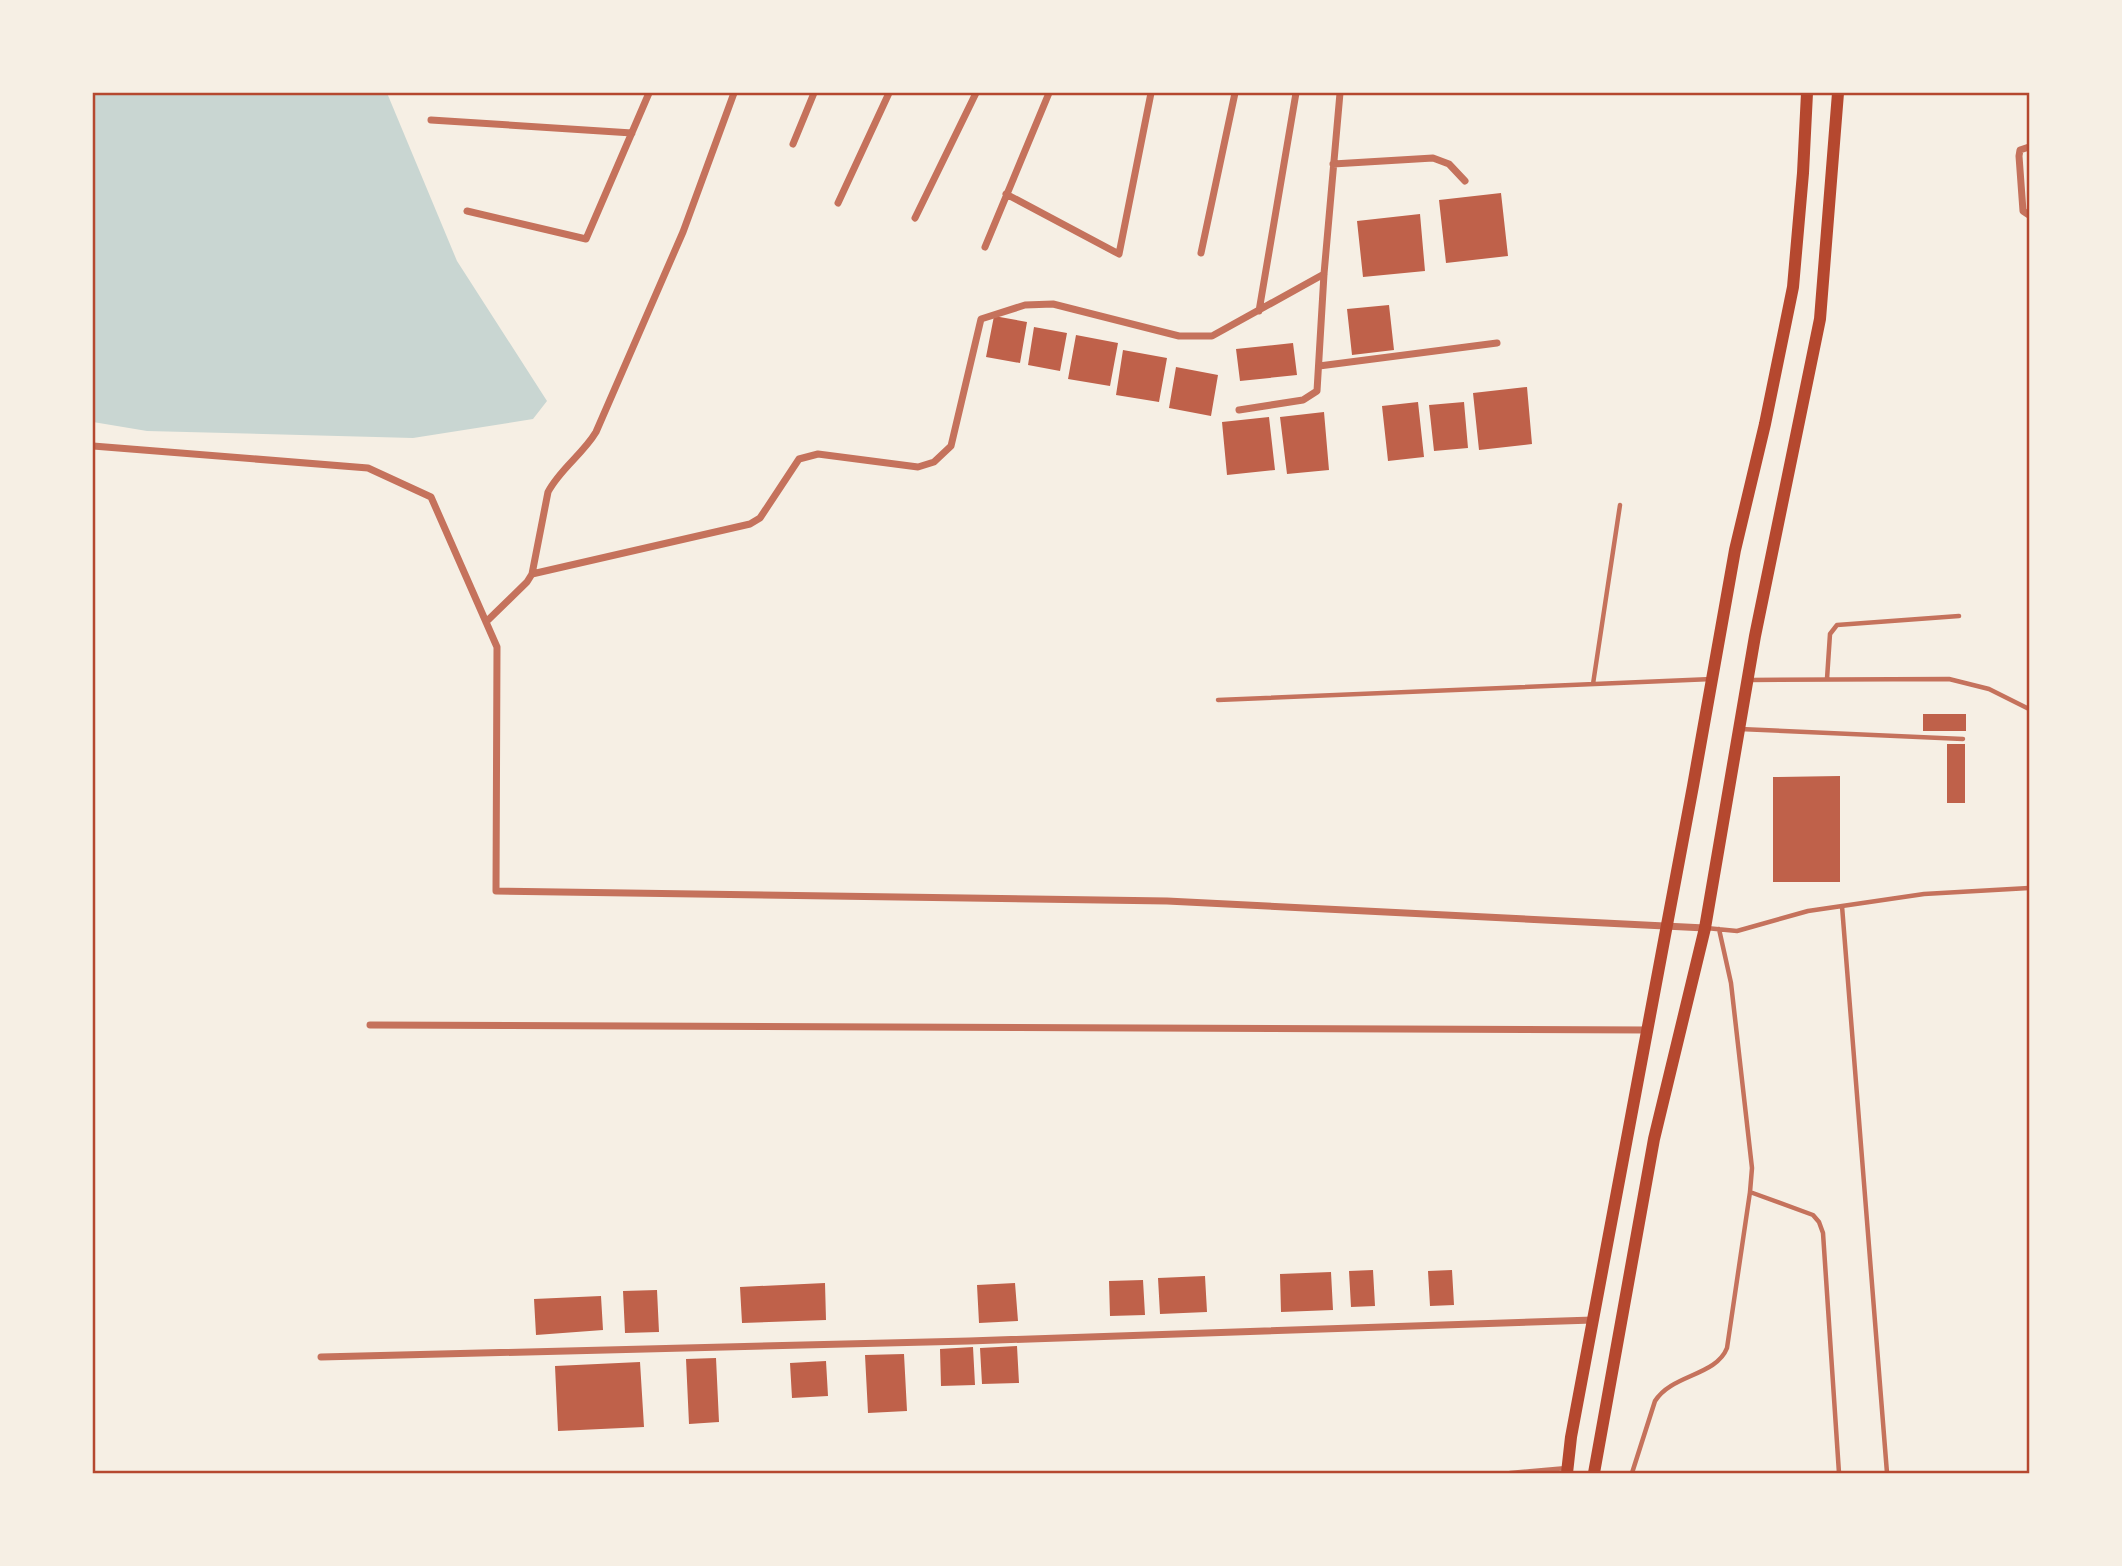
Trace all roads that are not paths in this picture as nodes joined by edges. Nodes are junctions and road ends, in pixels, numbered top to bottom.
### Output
1 (649, 93) edge
2 (734, 93) edge
3 (814, 93) edge
4 (889, 93) edge
5 (976, 93) edge
6 (1049, 93) edge
7 (1151, 93) edge
8 (1235, 93) edge
9 (1296, 93) edge
10 (1340, 93) edge
11 (1807, 93) edge
12 (1838, 93) edge
13 (431, 120) dead end
14 (632, 133) junction
15 (793, 144) dead end
16 (2029, 147) edge
17 (1334, 164) junction
18 (1465, 181) dead end
19 (1006, 194) junction
20 (838, 203) dead end
21 (467, 211) dead end
22 (2029, 215) edge
23 (915, 218) dead end
24 (985, 247) dead end
25 (1201, 253) dead end
26 (1324, 274) junction
27 (1259, 311) junction
28 (1497, 343) dead end
29 (1319, 366) junction
30 (1239, 410) dead end
31 (93, 446) edge
32 (1620, 505) dead end
33 (532, 574) junction
34 (1959, 615) dead end
35 (486, 622) junction
36 (1713, 679) junction
37 (1827, 679) junction
38 (1748, 680) junction
39 (1593, 684) junction
40 (1218, 699) dead end
41 (2029, 709) edge
42 (1739, 729) junction
43 (1963, 739) dead end
44 (2029, 888) edge
45 (1842, 906) junction
46 (1668, 925) junction
47 (1705, 928) junction
48 (1719, 929) junction
49 (370, 1026) dead end
50 (1648, 1030) junction
51 (1750, 1192) junction
52 (1594, 1320) junction
53 (321, 1357) dead end
54 (1568, 1471) edge
55 (1510, 1473) edge
56 (1594, 1473) edge
57 (1633, 1473) edge
58 (1839, 1473) edge
59 (1887, 1473) edge

1 - 14 street
2 - 33 street
3 - 15 street
4 - 20 street
5 - 23 street
6 - 19 street
7 - 19 street
8 - 25 street
9 - 27 street
10 - 17 street
11 - 36 main road
12 - 38 main road
13 - 14 street
14 - 21 street
16 - 22 street
17 - 18 street
17 - 26 street
19 - 24 street
26 - 27 street
26 - 29 street
27 - 33 street
28 - 29 street
29 - 30 street
31 - 35 street
32 - 39 lane
33 - 35 street
34 - 37 lane
35 - 46 street
36 - 39 lane
36 - 46 main road
37 - 38 lane
37 - 41 lane
38 - 42 main road
39 - 40 lane
42 - 43 lane
42 - 47 main road
44 - 45 lane
45 - 48 lane
45 - 59 lane
46 - 47 street
46 - 50 main road
47 - 48 lane
47 - 56 main road
48 - 51 lane
49 - 50 street
50 - 52 main road
51 - 57 lane
51 - 58 lane
52 - 53 street
52 - 54 main road
54 - 55 lane

